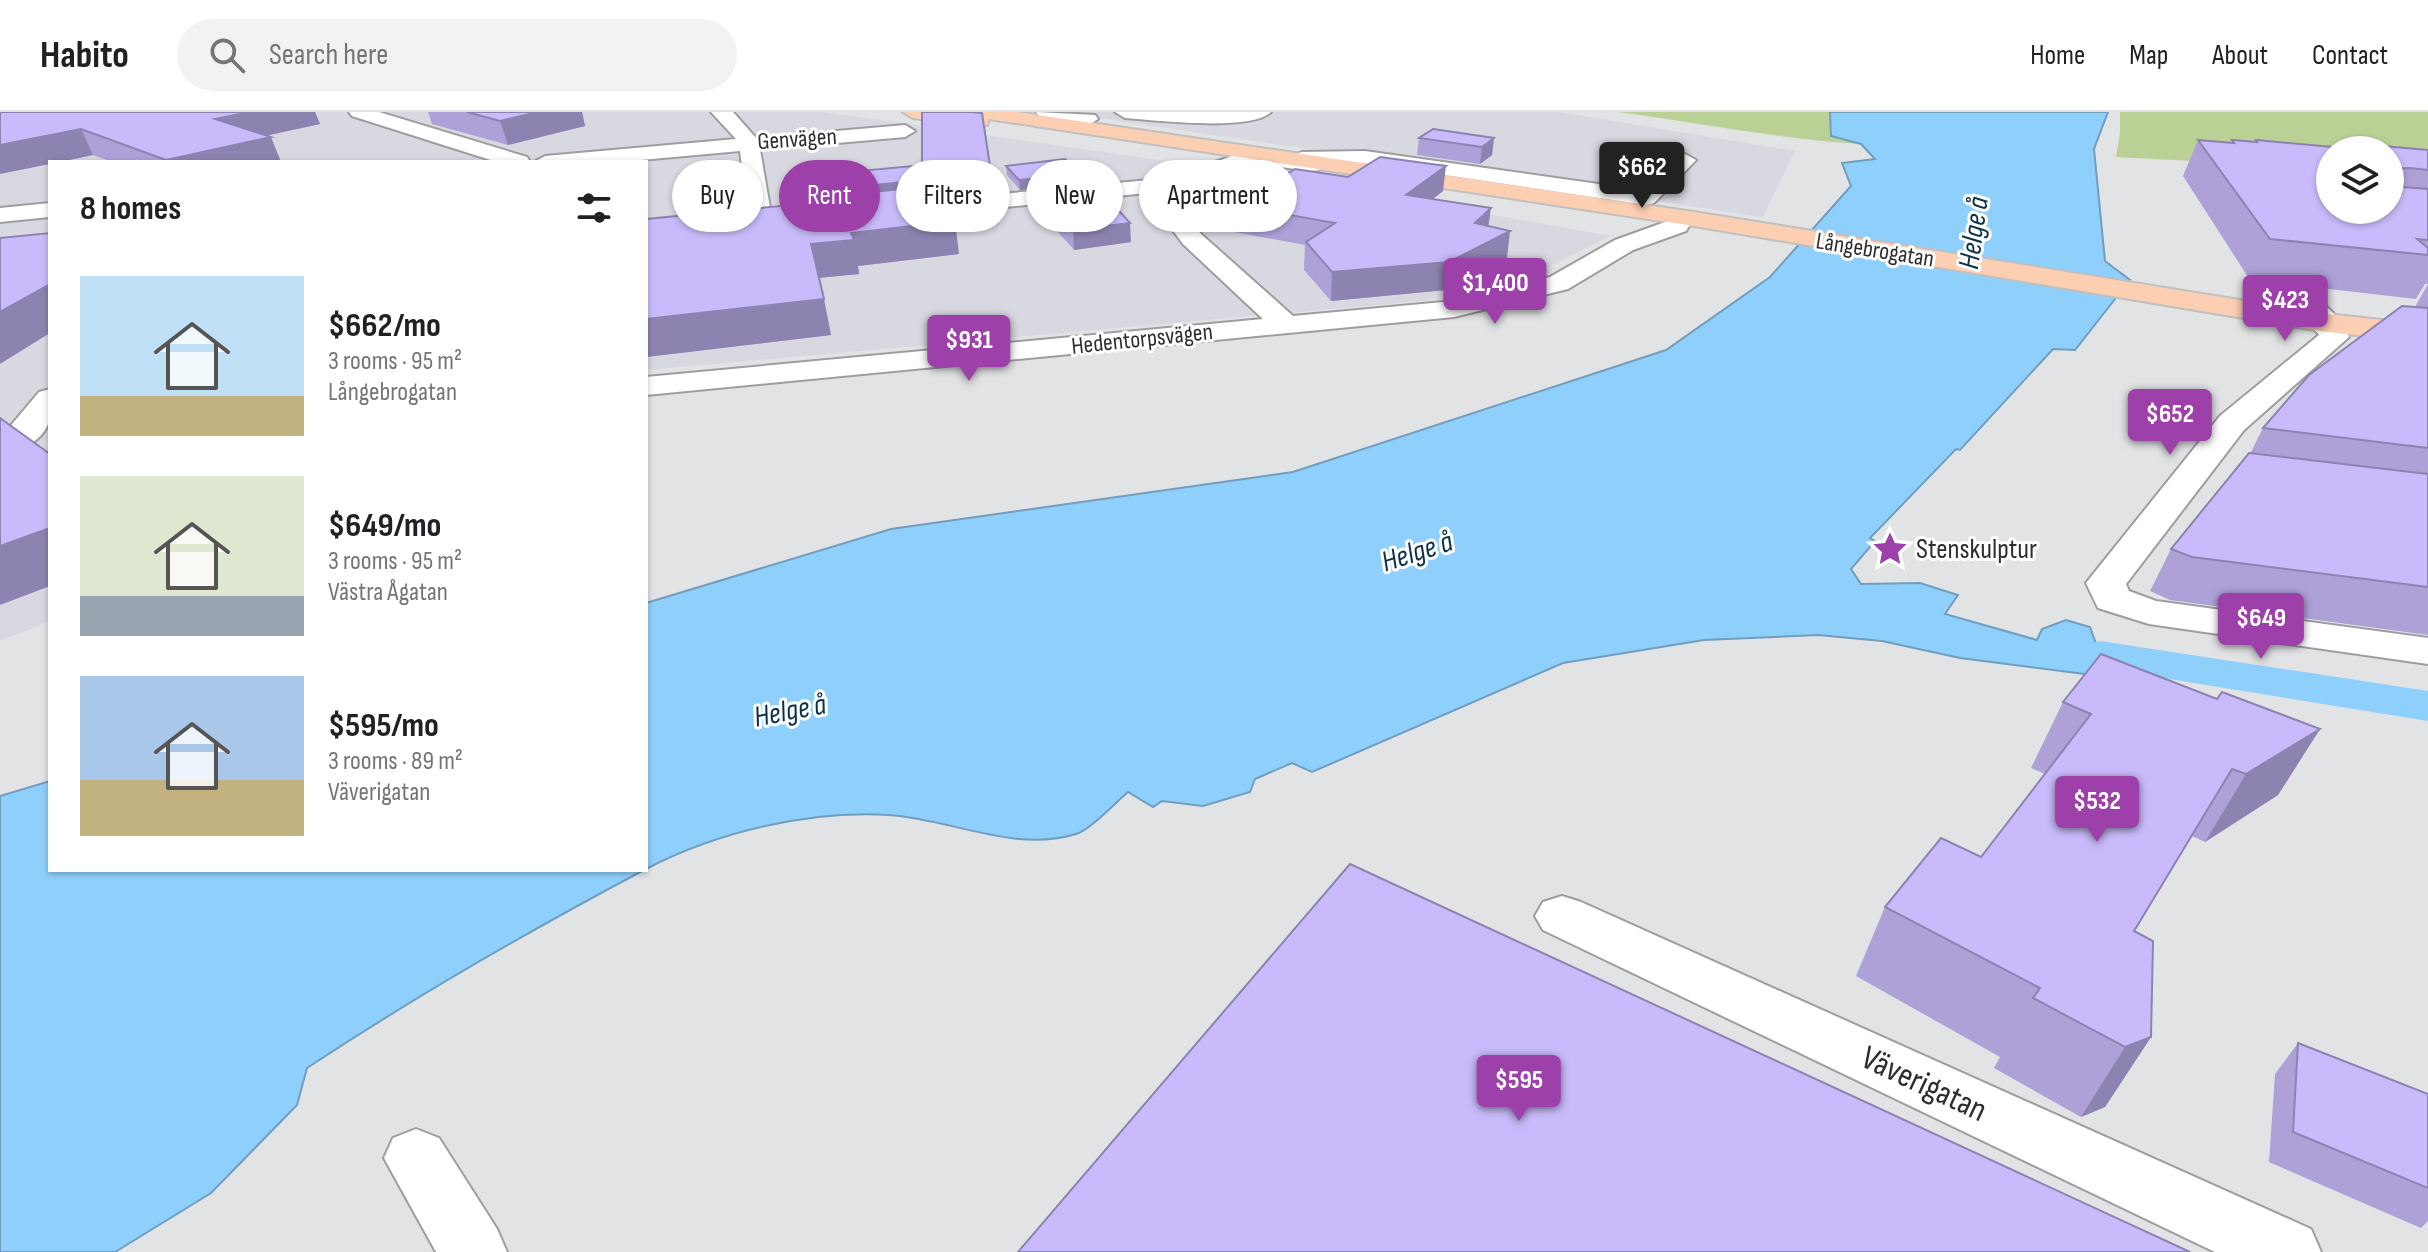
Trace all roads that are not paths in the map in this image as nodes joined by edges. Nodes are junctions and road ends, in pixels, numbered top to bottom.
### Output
1 (359, 112) edge
2 (721, 112) edge
3 (978, 112) edge
4 (1046, 112) edge
5 (1108, 112) edge
6 (1125, 112) edge
7 (1261, 112) edge
8 (909, 121) edge
9 (1079, 123) junction
10 (749, 143) junction
11 (1302, 158) joint
12 (513, 160) edge
13 (566, 160) edge
14 (753, 160) edge
15 (1238, 160) joint
16 (1280, 160) edge
17 (1685, 160) dead end
18 (1297, 163) edge
19 (1297, 168) edge
20 (1499, 183) junction
21 (1139, 187) edge
22 (763, 200) edge
23 (1559, 201) junction
24 (48, 210) edge
25 (1607, 212) junction
26 (880, 213) edge
27 (0, 215) edge
28 (763, 225) edge
29 (1677, 226) junction
30 (1753, 231) junction
31 (1186, 232) edge
32 (1624, 245) junction
33 (2318, 315) junction
34 (2428, 315) edge
35 (1286, 325) junction
36 (2428, 334) edge
37 (648, 386) edge
38 (48, 401) edge
39 (48, 439) edge
40 (7, 442) edge
41 (2428, 651) edge
42 (1562, 916) dead end
43 (416, 1158) dead end
44 (473, 1252) edge
45 (2287, 1252) edge

1 - 12 street
2 - 10 street
3 - 9 main road
4 - 9 street
5 - 9 street
6 - 7 street
8 - 10 street, Genvägen
8 - 15 main road, Långebrogatan
9 - 11 main road
10 - 13 street, Genvägen
10 - 14 street
11 - 20 street
15 - 16 street
17 - 20 street
18 - 23 street
19 - 25 main road, Långebrogatan
20 - 23 main road, Långebrogatan
21 - 26 street
22 - 28 street
23 - 25 main road, Långebrogatan
24 - 27 street
25 - 29 main road, Långebrogatan
25 - 30 main road, Långebrogatan
25 - 32 street
29 - 30 main road, Långebrogatan
29 - 32 street, Hedentorpsvägen
30 - 33 main road, Långebrogatan
31 - 35 street
32 - 35 street, Hedentorpsvägen
33 - 34 main road, Långebrogatan
33 - 36 main road, Långebrogatan
33 - 41 street
35 - 37 street, Hedentorpsvägen
38 - 40 street
39 - 40 street
42 - 45 street, Väverigatan
43 - 44 street

